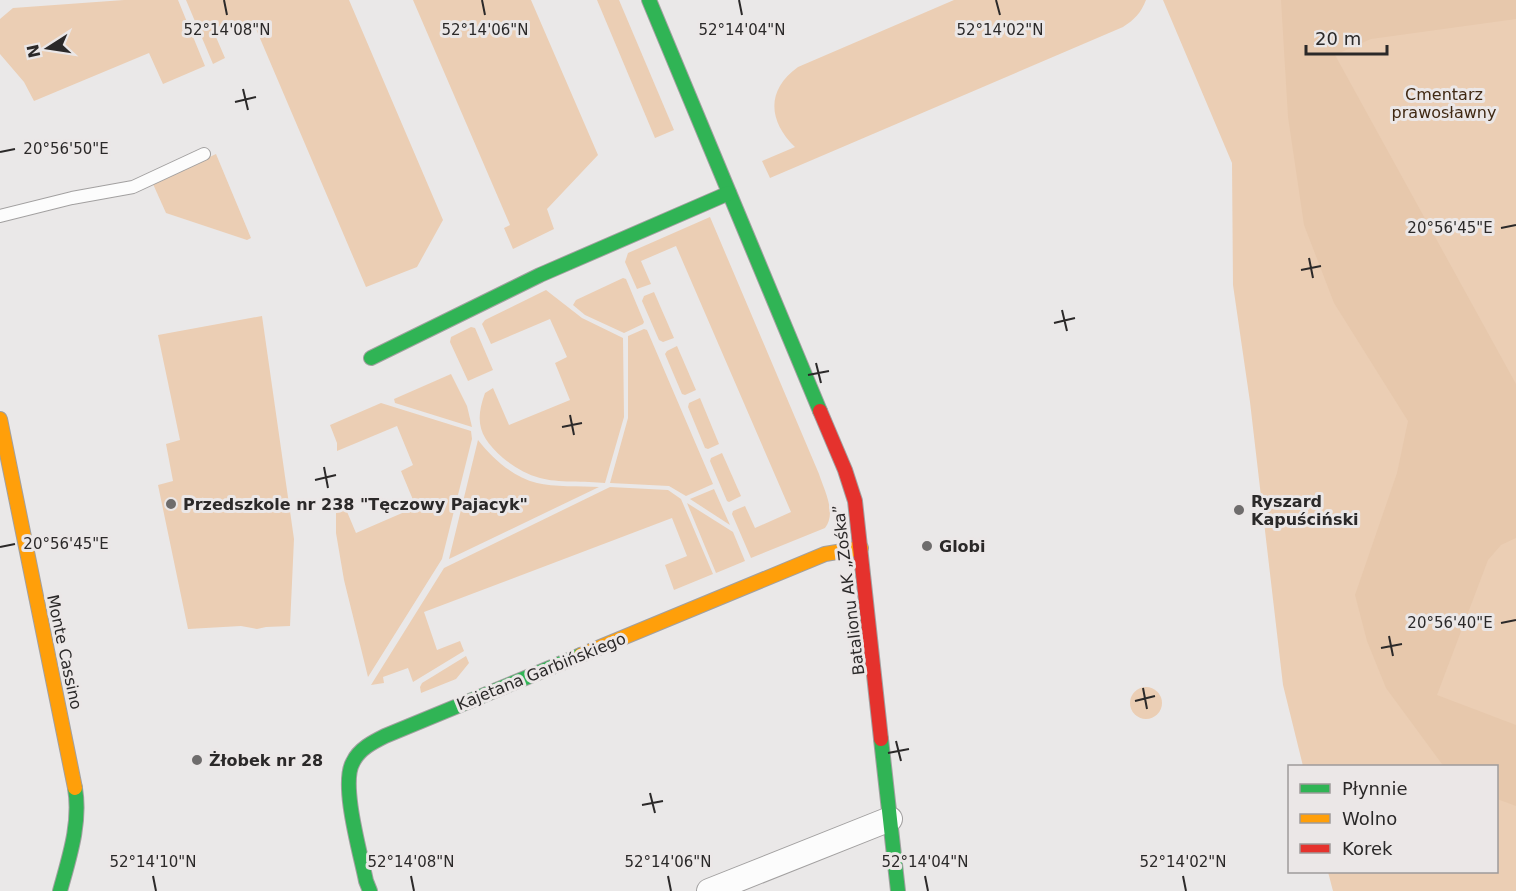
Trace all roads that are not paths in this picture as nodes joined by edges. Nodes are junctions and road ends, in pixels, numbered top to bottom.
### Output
1 (649, 0) edge
2 (204, 154) dead end
3 (729, 193) junction
4 (0, 216) edge
5 (371, 358) dead end
6 (0, 419) edge
7 (861, 548) junction
8 (890, 819) junction
9 (60, 891) edge
10 (370, 891) edge
11 (709, 891) edge
12 (898, 891) edge

1 - 3 street, Batalionu AK „Zośka”
2 - 4 lane
3 - 5 street
3 - 7 street, Batalionu AK „Zośka”
6 - 9 street, Monte Cassino
7 - 8 street, Batalionu AK „Zośka”
7 - 10 street, Kajetana Garbińskiego
8 - 11 street
8 - 12 street, Batalionu AK „Zośka”

